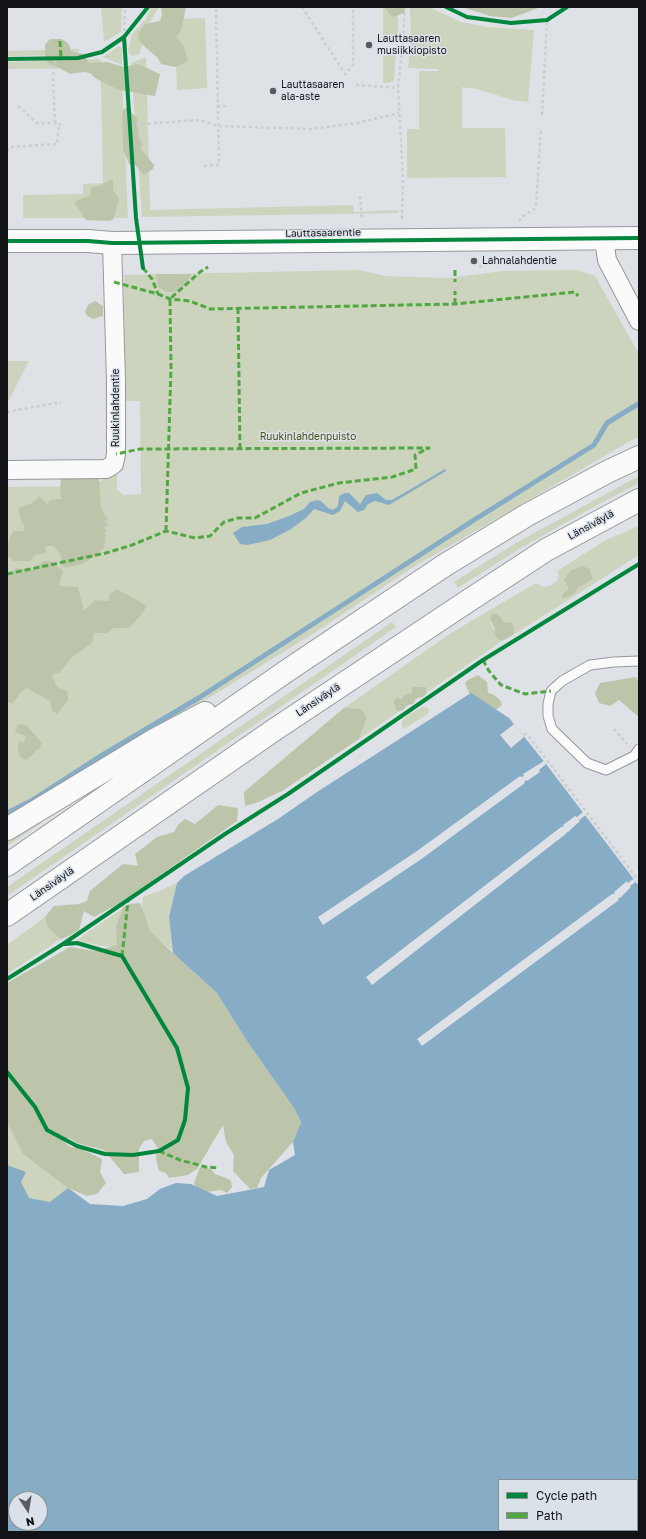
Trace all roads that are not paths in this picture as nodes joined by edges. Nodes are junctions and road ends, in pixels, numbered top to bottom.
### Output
1 (639, 238) edge
2 (604, 239) junction
3 (7, 241) edge
4 (112, 243) junction
5 (639, 321) edge
6 (639, 456) edge
7 (7, 470) edge
8 (639, 500) edge
9 (639, 661) edge
10 (291, 668) junction
11 (637, 751) edge
12 (7, 830) edge
13 (7, 865) edge
14 (7, 915) edge

1 - 2 main road, Lauttasaarentie
2 - 4 main road, Lauttasaarentie
2 - 5 street
3 - 4 main road, Lauttasaarentie
4 - 7 street, Ruukinlahdentie
6 - 10 main road
8 - 14 main road, Länsiväylä
9 - 11 lane
10 - 12 main road
10 - 13 main road

